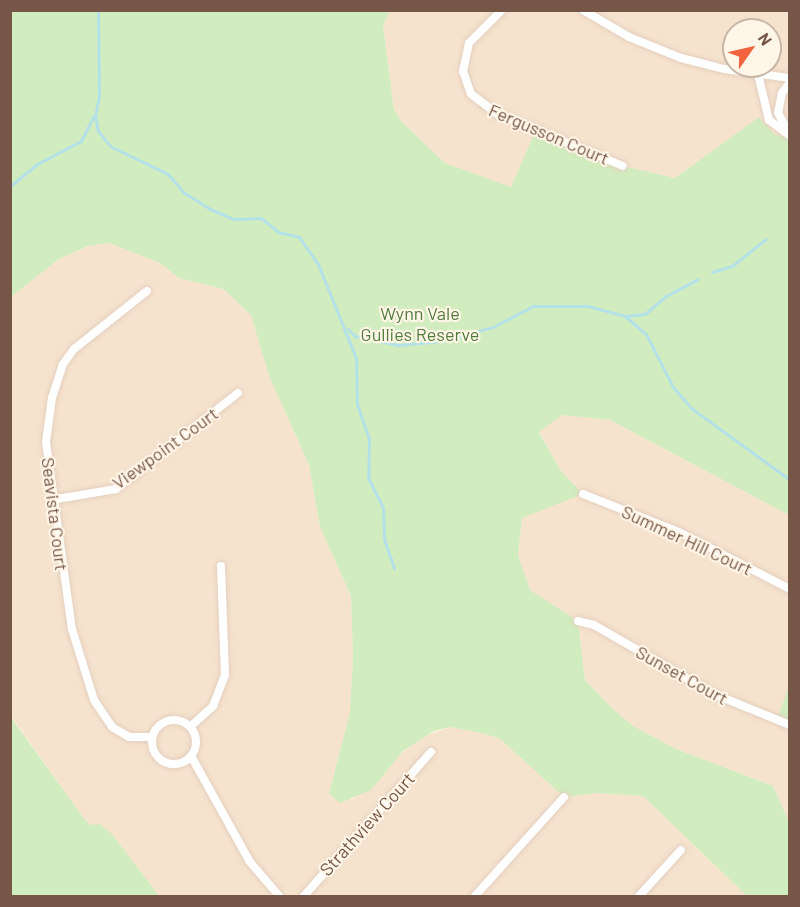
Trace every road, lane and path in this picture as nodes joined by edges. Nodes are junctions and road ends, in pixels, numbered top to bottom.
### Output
1 (502, 10) edge
2 (583, 10) edge
3 (722, 69) edge
4 (759, 78) edge
5 (789, 80) edge
6 (789, 135) edge
7 (623, 166) dead end
8 (147, 291) dead end
9 (238, 393) dead end
10 (583, 494) dead end
11 (51, 500) junction
12 (221, 566) dead end
13 (789, 589) edge
14 (578, 621) dead end
15 (789, 725) edge
16 (191, 726) junction
17 (152, 737) junction
18 (431, 752) dead end
19 (191, 756) junction
20 (564, 797) dead end
21 (681, 850) dead end
22 (279, 897) edge
23 (304, 897) edge
24 (475, 897) edge
25 (639, 897) edge

1 - 7 street, Fergusson Court
2 - 3 street
4 - 6 street
5 - 6 street
8 - 11 street, Seavista Court
9 - 11 street, Viewpoint Court
10 - 13 street, Summer Hill Court
11 - 17 street, Seavista Court
12 - 16 street
14 - 15 street, Sunset Court
16 - 17 street
16 - 19 street
17 - 19 street
18 - 23 street, Strathview Court
19 - 22 street
20 - 24 street
21 - 25 street

